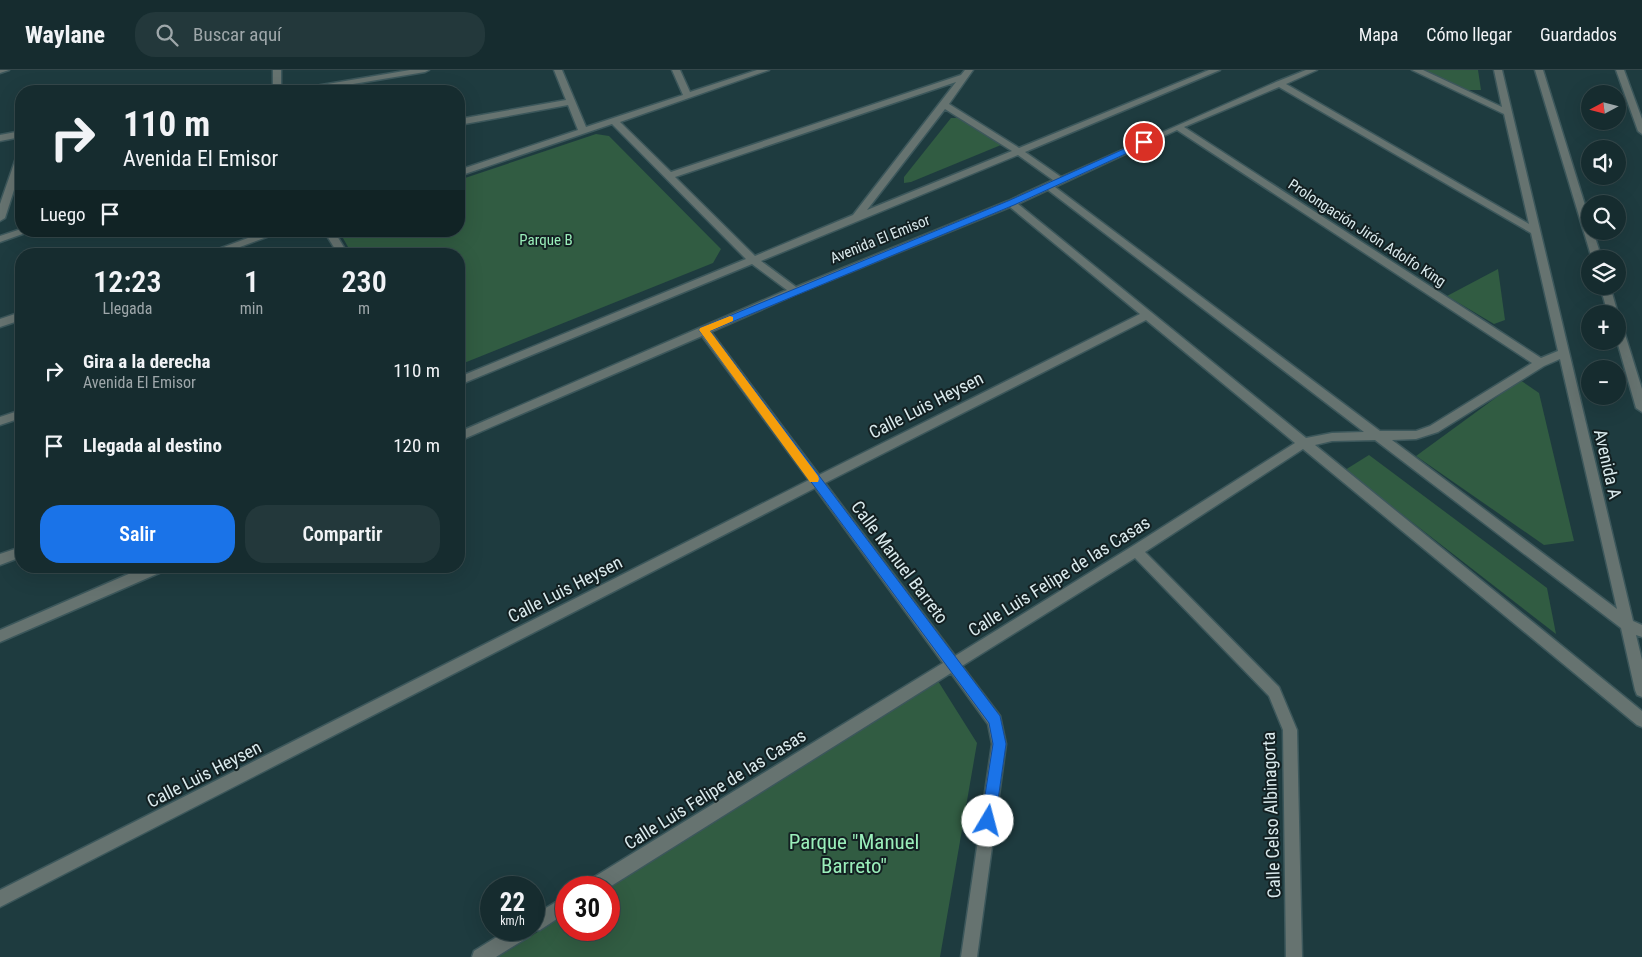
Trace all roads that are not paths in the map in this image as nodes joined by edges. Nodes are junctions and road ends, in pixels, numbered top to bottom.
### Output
1 (5, 70) edge
2 (277, 70) edge
3 (425, 70) edge
4 (558, 70) edge
5 (676, 70) edge
6 (765, 70) edge
7 (1216, 70) edge
8 (1312, 70) edge
9 (1416, 70) edge
10 (1498, 70) edge
11 (1539, 70) edge
12 (1620, 70) edge
13 (0, 71) edge
14 (966, 74) edge
15 (1280, 84) junction
16 (277, 85) edge
17 (334, 85) edge
18 (688, 96) junction
19 (572, 102) junction
20 (944, 106) junction
21 (1508, 114) junction
22 (465, 121) edge
23 (614, 121) junction
24 (1178, 127) junction
25 (583, 131) junction
26 (1642, 131) edge
27 (15, 135) edge
28 (0, 138) edge
29 (1017, 150) junction
30 (465, 170) edge
31 (15, 173) edge
32 (669, 176) junction
33 (1059, 180) junction
34 (1047, 185) junction
35 (1011, 203) junction
36 (857, 217) junction
37 (0, 218) edge
38 (1536, 232) junction
39 (15, 234) edge
40 (260, 237) edge
41 (333, 237) edge
42 (0, 239) edge
43 (228, 248) edge
44 (339, 248) edge
45 (1594, 250) edge
46 (753, 260) junction
47 (795, 291) junction
48 (1148, 315) junction
49 (15, 318) edge
50 (0, 323) edge
51 (704, 330) junction
52 (1625, 350) edge
53 (1564, 353) junction
54 (1540, 363) junction
55 (465, 379) edge
56 (1642, 408) edge
57 (15, 416) edge
58 (0, 422) edge
59 (465, 434) edge
60 (1379, 436) junction
61 (1304, 443) junction
62 (816, 482) junction
63 (1136, 551) junction
64 (15, 554) edge
65 (0, 560) edge
66 (145, 573) edge
67 (1627, 625) junction
68 (1642, 631) edge
69 (0, 636) edge
70 (955, 664) junction
71 (1642, 690) edge
72 (1642, 720) edge
73 (611, 876) edge
74 (0, 899) edge
75 (506, 941) edge
76 (480, 957) edge
77 (969, 957) edge
78 (1294, 957) edge

1 - 13 street
2 - 16 street
3 - 17 street
4 - 19 street
5 - 18 street
6 - 18 street
7 - 29 street, Avenida El Emisor
8 - 15 street, Avenida El Emisor
9 - 21 street
10 - 21 street, Avenida A
11 - 45 street
12 - 26 street
14 - 20 street
14 - 32 street
15 - 24 street, Avenida El Emisor
15 - 38 street
18 - 23 street
19 - 22 street
19 - 25 street
20 - 29 street
20 - 36 street
21 - 38 street, Avenida A
23 - 25 street
23 - 32 street
24 - 33 street, Avenida El Emisor
24 - 54 street, Prolongación Jirón Adolfo King
25 - 30 street
27 - 28 street
29 - 33 street
29 - 36 street, Avenida El Emisor
31 - 37 street
32 - 46 street
33 - 34 street, Avenida El Emisor
34 - 35 street, Avenida El Emisor
34 - 60 street
35 - 47 street, Avenida El Emisor
35 - 48 street
36 - 46 street, Avenida El Emisor
38 - 53 street, Avenida A
39 - 42 street
40 - 43 street
41 - 44 street
46 - 47 street
46 - 55 street, Avenida El Emisor
47 - 51 street, Avenida El Emisor
48 - 61 street
48 - 62 street, Calle Luis Heysen
49 - 50 street
51 - 59 street, Avenida El Emisor
51 - 62 street, Calle Manuel Barreto
52 - 56 street
53 - 54 street, Calle Luis Felipe de las Casas
53 - 67 street, Avenida A
54 - 60 street, Calle Luis Felipe de las Casas
57 - 58 street
60 - 61 street, Calle Luis Felipe de las Casas
60 - 67 street
61 - 63 street, Calle Luis Felipe de las Casas
61 - 72 street
62 - 70 street, Calle Manuel Barreto
62 - 74 street, Calle Luis Heysen
63 - 70 street, Calle Luis Felipe de las Casas
63 - 78 street, Calle Celso Albinagorta
64 - 65 street
66 - 69 street
67 - 68 street
67 - 71 street, Avenida A
70 - 73 street, Calle Luis Felipe de las Casas
70 - 77 street, Calle Manuel Barreto
75 - 76 street

